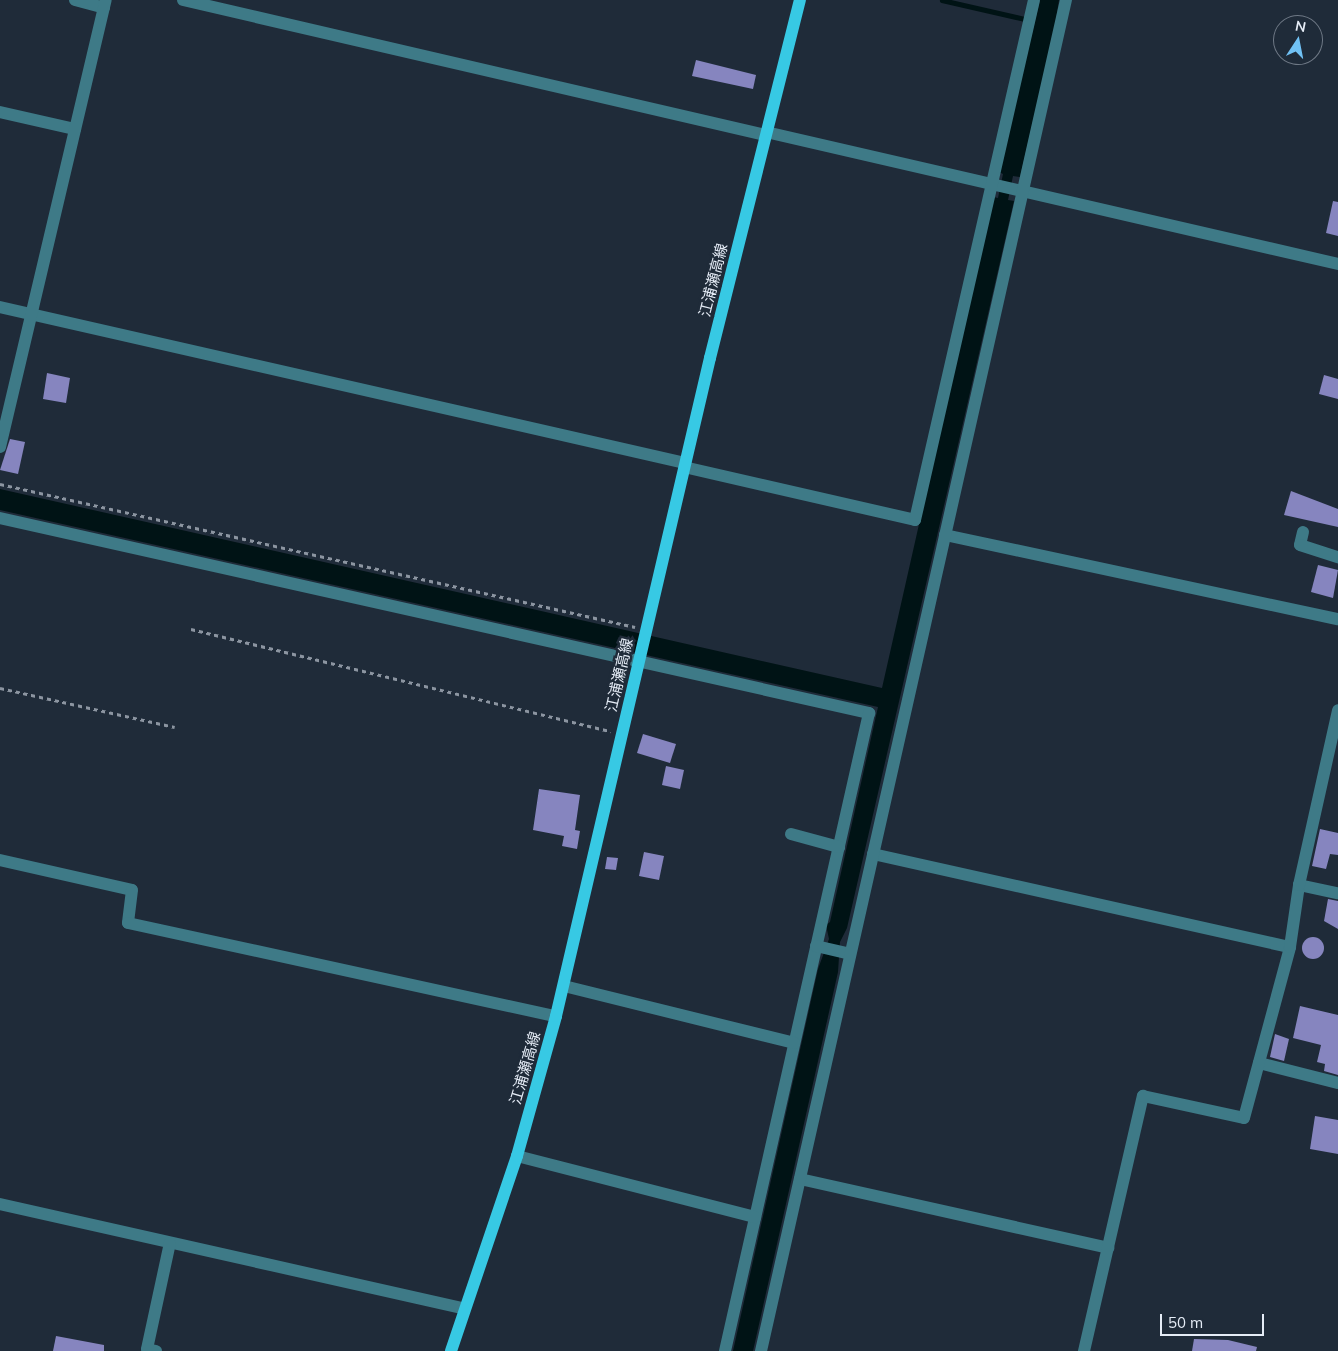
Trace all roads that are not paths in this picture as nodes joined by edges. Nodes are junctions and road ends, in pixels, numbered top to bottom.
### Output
1 (75, 0) edge
2 (183, 0) edge
3 (800, 0) edge
4 (1034, 0) edge
5 (1066, 0) edge
6 (105, 4) edge
7 (0, 112) edge
8 (75, 129) junction
9 (766, 133) junction
10 (994, 183) junction
11 (1019, 189) junction
12 (1338, 264) edge
13 (0, 307) edge
14 (30, 314) junction
15 (0, 448) edge
16 (685, 465) junction
17 (0, 518) edge
18 (1303, 532) dead end
19 (945, 535) junction
20 (1338, 557) edge
21 (1338, 619) edge
22 (640, 658) junction
23 (1338, 710) edge
24 (791, 834) dead end
25 (839, 848) junction
26 (873, 854) junction
27 (0, 860) edge
28 (1299, 885) junction
29 (1338, 893) edge
30 (821, 947) junction
31 (1290, 947) junction
32 (845, 953) junction
33 (564, 986) junction
34 (556, 1016) junction
35 (794, 1043) junction
36 (1259, 1063) junction
37 (1338, 1083) edge
38 (517, 1156) junction
39 (800, 1179) junction
40 (0, 1204) edge
41 (755, 1217) junction
42 (170, 1242) junction
43 (1108, 1248) junction
44 (463, 1308) junction
45 (150, 1350) edge
46 (451, 1351) edge
47 (725, 1351) edge
48 (761, 1351) edge
49 (1084, 1351) edge

1 - 6 street
2 - 9 street
3 - 9 main road, 江浦瀬高線
4 - 10 street
5 - 11 street
6 - 8 street
7 - 8 street
8 - 14 street
9 - 10 street
9 - 16 main road, 江浦瀬高線
10 - 11 street
10 - 16 street
11 - 12 street
11 - 19 street
13 - 14 street
14 - 15 street
14 - 16 street
16 - 22 main road, 江浦瀬高線
17 - 22 street
18 - 20 street
19 - 21 street
19 - 26 street
22 - 25 street
22 - 33 main road, 江浦瀬高線
23 - 28 street
24 - 25 street
25 - 30 street
26 - 31 street
26 - 32 street
27 - 34 street
28 - 29 street
28 - 31 street
30 - 32 street
30 - 35 street
31 - 36 street
32 - 39 street
33 - 34 main road, 江浦瀬高線
33 - 35 street
34 - 38 main road, 江浦瀬高線
35 - 41 street
36 - 37 street
36 - 43 street
38 - 41 street
38 - 44 main road, 江浦瀬高線
39 - 43 street
39 - 48 street
40 - 42 street
41 - 47 street
42 - 44 street
42 - 45 street
43 - 49 street
44 - 46 main road, 江浦瀬高線

